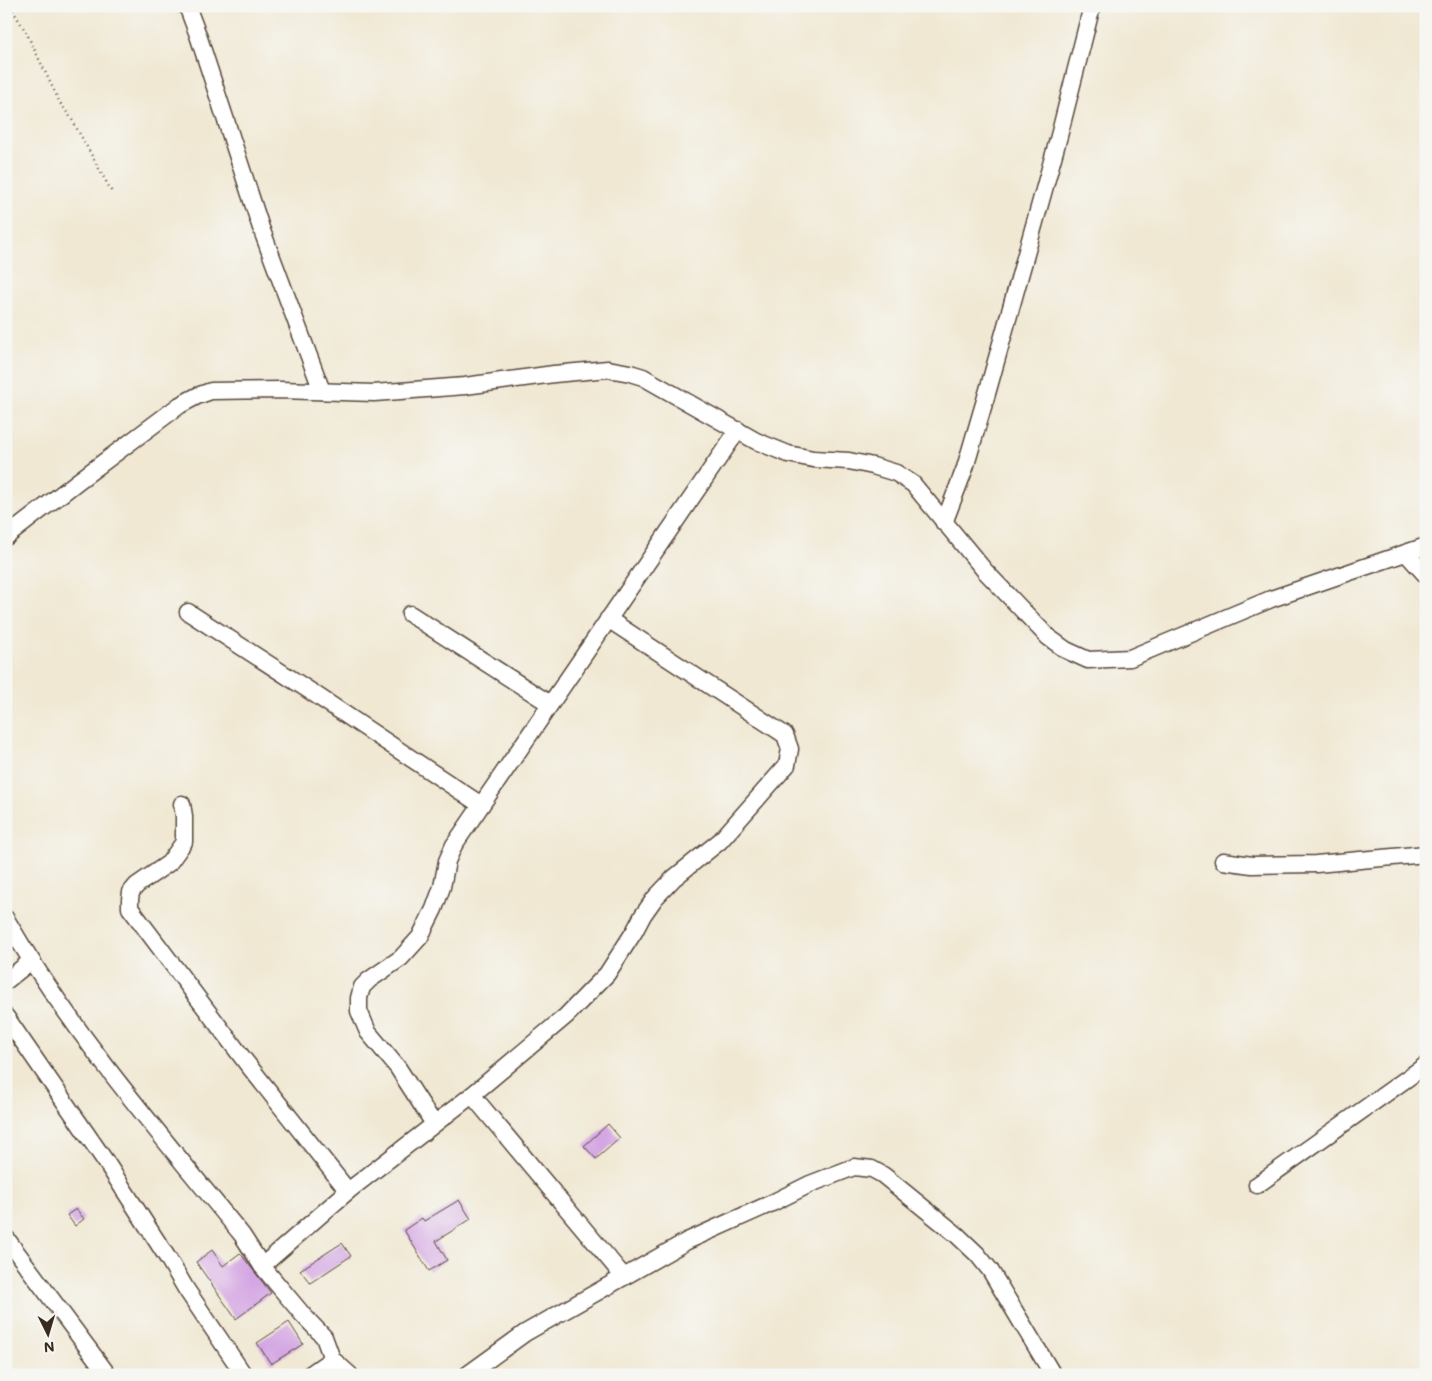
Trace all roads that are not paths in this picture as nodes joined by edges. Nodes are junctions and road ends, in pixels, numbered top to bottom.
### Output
1 (187, 6) edge
2 (1092, 6) edge
3 (322, 391) junction
4 (738, 430) junction
5 (944, 523) junction
6 (6, 538) edge
7 (1426, 546) edge
8 (1406, 553) junction
9 (1426, 574) edge
10 (188, 612) dead end
11 (410, 614) dead end
12 (608, 619) junction
13 (550, 704) junction
14 (182, 804) dead end
15 (481, 805) junction
16 (1426, 854) edge
17 (1223, 861) dead end
18 (6, 919) edge
19 (31, 961) junction
20 (6, 981) edge
21 (6, 1017) edge
22 (1426, 1065) edge
23 (472, 1095) junction
24 (434, 1124) junction
25 (1257, 1185) dead end
26 (348, 1191) junction
27 (6, 1238) edge
28 (262, 1266) junction
29 (624, 1277) junction
30 (332, 1359) junction
31 (471, 1374) edge
32 (108, 1375) edge
33 (244, 1375) edge
34 (309, 1375) edge
35 (350, 1375) edge
36 (1053, 1375) edge

1 - 3 street
2 - 5 street
3 - 4 street
3 - 6 street
4 - 5 street
4 - 12 street
5 - 8 street
7 - 8 street
8 - 9 street
10 - 15 street
11 - 13 street
12 - 13 street
12 - 23 street
13 - 15 street
14 - 26 street
15 - 24 street
16 - 17 street
18 - 19 street
19 - 20 street
19 - 28 street
21 - 33 street
22 - 25 street
23 - 24 street
23 - 29 street
24 - 26 street
26 - 28 street
27 - 32 street
28 - 30 street
29 - 31 street
29 - 36 street
30 - 34 street
30 - 35 street

